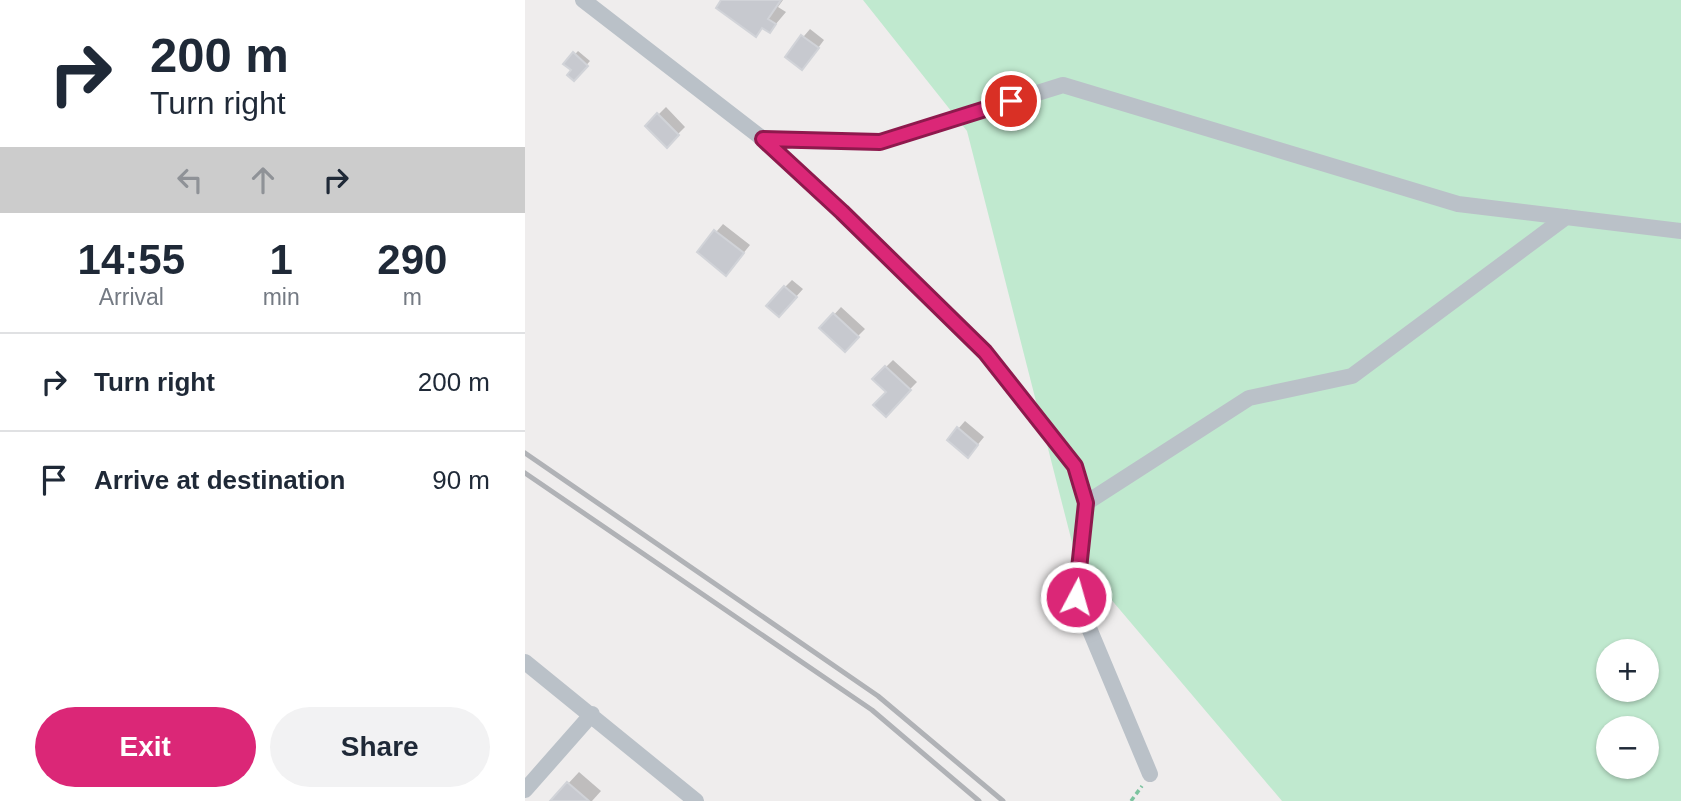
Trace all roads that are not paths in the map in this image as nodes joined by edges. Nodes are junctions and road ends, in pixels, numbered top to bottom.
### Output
1 (583, 0) edge
2 (763, 139) junction
3 (1566, 217) junction
4 (1681, 231) edge
5 (1086, 503) junction
6 (525, 662) edge
7 (592, 714) junction
8 (1150, 774) dead end
9 (525, 790) edge
10 (697, 801) edge

1 - 2 street
2 - 3 street
2 - 5 street
3 - 4 street
3 - 5 street
5 - 8 street
6 - 7 street
7 - 9 street
7 - 10 street

